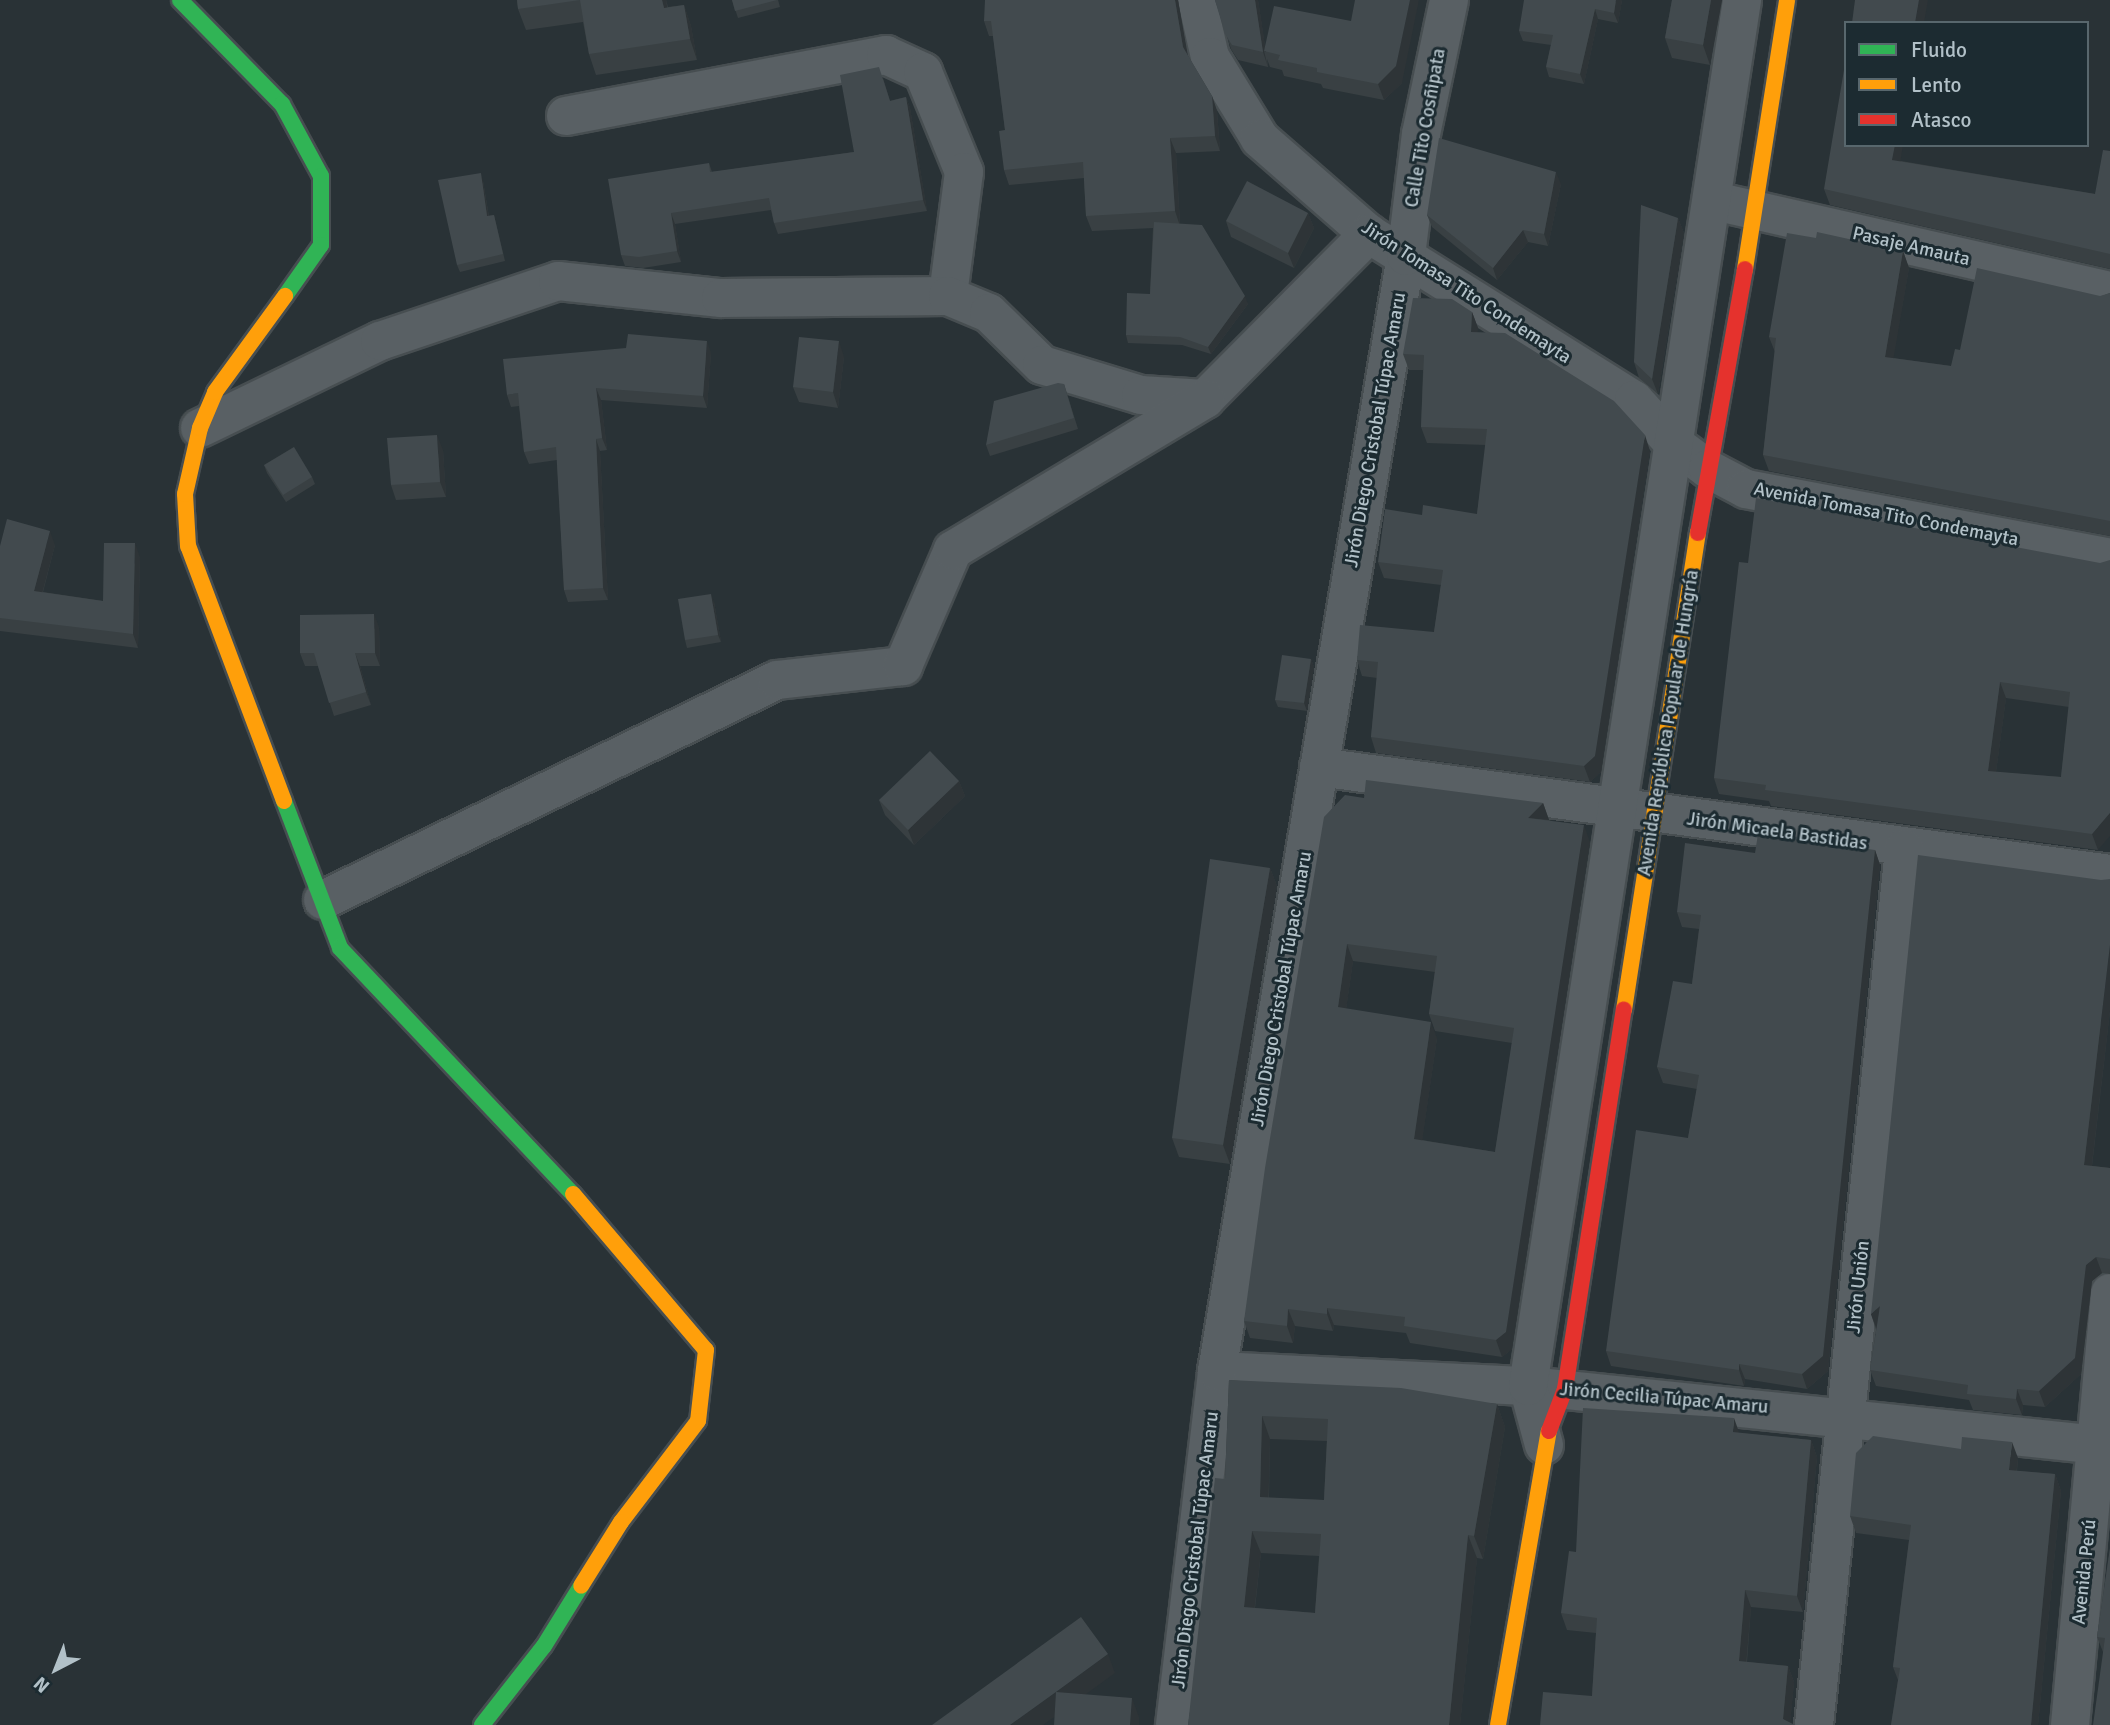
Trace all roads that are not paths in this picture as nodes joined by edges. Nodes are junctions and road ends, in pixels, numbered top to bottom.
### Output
1 (180, 0) edge
2 (1197, 0) edge
3 (1449, 0) edge
4 (1742, 0) edge
5 (1787, 0) edge
6 (566, 116) dead end
7 (1713, 201) junction
8 (1756, 212) junction
9 (1369, 234) junction
10 (1406, 256) junction
11 (2110, 291) edge
12 (948, 296) junction
13 (1205, 399) junction
14 (200, 428) junction
15 (1673, 443) junction
16 (1708, 469) junction
17 (2110, 558) edge
18 (1319, 767) junction
19 (1617, 810) junction
20 (1654, 816) junction
21 (1904, 849) junction
22 (2110, 874) edge
23 (323, 900) junction
24 (2110, 1293) edge
25 (1217, 1371) junction
26 (1528, 1386) junction
27 (1565, 1389) junction
28 (1846, 1416) junction
29 (1544, 1445) junction
30 (2104, 1445) edge
31 (482, 1725) edge
32 (1175, 1725) edge
33 (1498, 1725) edge
34 (1814, 1725) edge
35 (2070, 1725) edge

1 - 14 street
2 - 9 street, Jirón Tomasa Tito Condemayta
3 - 10 street, Calle Tito Cosñipata
4 - 7 street, Avenida República Popular de Hungría
5 - 8 street, Avenida República Popular de Hungría
6 - 12 street
7 - 8 street, Pasaje Amauta
7 - 15 street, Avenida República Popular de Hungría
8 - 11 street, Pasaje Amauta
8 - 16 street, Avenida República Popular de Hungría
9 - 10 street, Jirón Tomasa Tito Condemayta
9 - 13 street
10 - 15 street, Jirón Tomasa Tito Condemayta
10 - 18 street, Jirón Diego Cristobal Túpac Amaru
12 - 13 street
12 - 14 street
13 - 23 street
14 - 23 street
15 - 16 street, Avenida Tomasa Tito Condemayta
15 - 19 street, Avenida República Popular de Hungría
16 - 17 street, Avenida Tomasa Tito Condemayta
16 - 20 street, Avenida República Popular de Hungría
18 - 19 street, Jirón Micaela Bastidas
18 - 25 street, Jirón Diego Cristobal Túpac Amaru
19 - 20 street, Jirón Micaela Bastidas
19 - 26 street, Avenida República Popular de Hungría
20 - 21 street, Jirón Micaela Bastidas
20 - 27 street, Avenida República Popular de Hungría
21 - 22 street, Jirón Micaela Bastidas
21 - 28 street, Jirón Unión
23 - 31 street
24 - 30 street, Avenida Perú
25 - 26 street, Jirón Cecilia Túpac Amaru
25 - 32 street, Jirón Diego Cristobal Túpac Amaru
26 - 27 street, Jirón Cecilia Túpac Amaru
26 - 29 street, Avenida República Popular de Hungría
27 - 28 street, Jirón Cecilia Túpac Amaru
27 - 29 street, Avenida República Popular de Hungría
28 - 30 street, Jirón Cecilia Túpac Amaru
28 - 34 street, Jirón Unión
29 - 33 street, Avenida República Popular de Hungría
30 - 35 street, Avenida Perú

